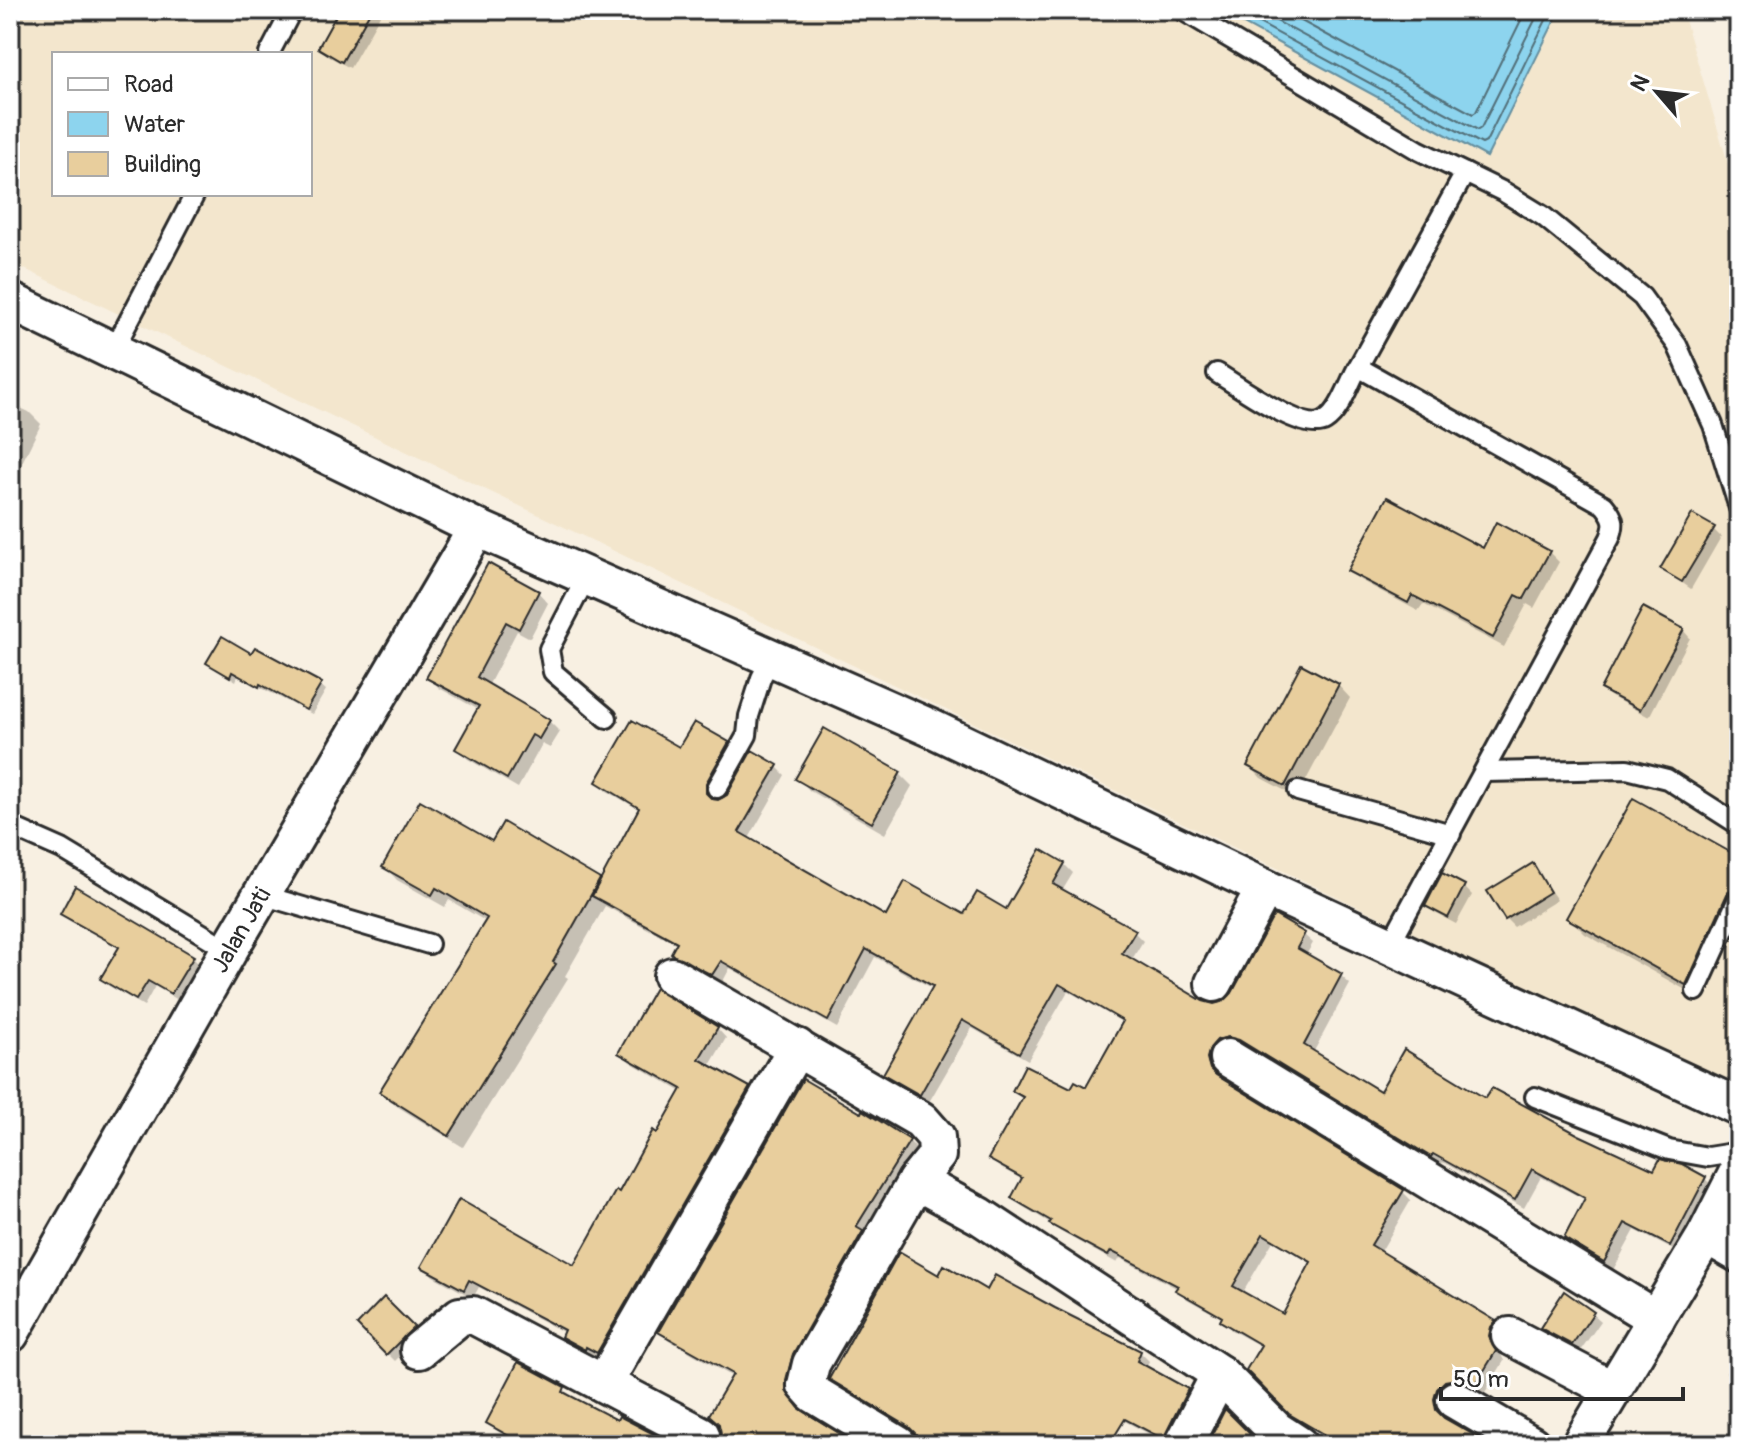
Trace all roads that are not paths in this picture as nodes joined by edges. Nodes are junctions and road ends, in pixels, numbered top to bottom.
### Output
1 (292, 10) edge
2 (1182, 10) edge
3 (270, 52) edge
4 (1465, 173) junction
5 (194, 196) edge
6 (10, 301) edge
7 (113, 351) junction
8 (1358, 367) junction
9 (1217, 373) dead end
10 (1739, 508) edge
11 (477, 528) junction
12 (587, 576) junction
13 (771, 658) junction
14 (607, 718) dead end
15 (1484, 772) junction
16 (717, 788) dead end
17 (1298, 791) dead end
18 (1739, 825) edge
19 (10, 826) edge
20 (1451, 834) junction
21 (1265, 888) junction
22 (262, 895) junction
23 (1739, 897) edge
24 (429, 944) dead end
25 (1389, 946) junction
26 (229, 950) junction
27 (672, 976) dead end
28 (1214, 983) dead end
29 (1696, 991) dead end
30 (797, 1047) junction
31 (1228, 1058) dead end
32 (1535, 1097) dead end
33 (1739, 1107) edge
34 (1739, 1152) edge
35 (1739, 1170) edge
36 (916, 1181) junction
37 (1706, 1235) junction
38 (1739, 1254) edge
39 (1656, 1319) junction
40 (10, 1334) edge
41 (1510, 1336) dead end
42 (419, 1350) dead end
43 (1220, 1374) junction
44 (604, 1383) junction
45 (1613, 1390) junction
46 (1455, 1400) dead end
47 (701, 1435) dead end
48 (898, 1445) edge
49 (1183, 1445) edge
50 (1299, 1445) edge
51 (1532, 1445) edge
52 (1580, 1445) edge

1 - 3 lane
2 - 4 lane
4 - 8 lane
4 - 10 lane
5 - 7 lane
6 - 7 street
7 - 11 street
8 - 9 lane
8 - 15 lane
11 - 12 street
11 - 22 street, Jalan Jati
12 - 13 street
12 - 14 lane
13 - 16 lane
13 - 21 street
15 - 18 lane
15 - 20 lane
17 - 20 lane
19 - 26 lane
20 - 25 lane
21 - 25 street
21 - 28 street
22 - 24 lane
22 - 26 street, Jalan Jati
23 - 29 lane
25 - 33 street
26 - 40 street, Jalan Jati
27 - 30 street
30 - 36 street
30 - 44 street
31 - 39 street
32 - 34 lane
35 - 37 street
36 - 43 street
36 - 48 street
37 - 38 street
37 - 39 street
39 - 45 street
41 - 45 street
42 - 44 street
43 - 49 street
43 - 50 street
44 - 47 street
45 - 52 street
46 - 51 street

